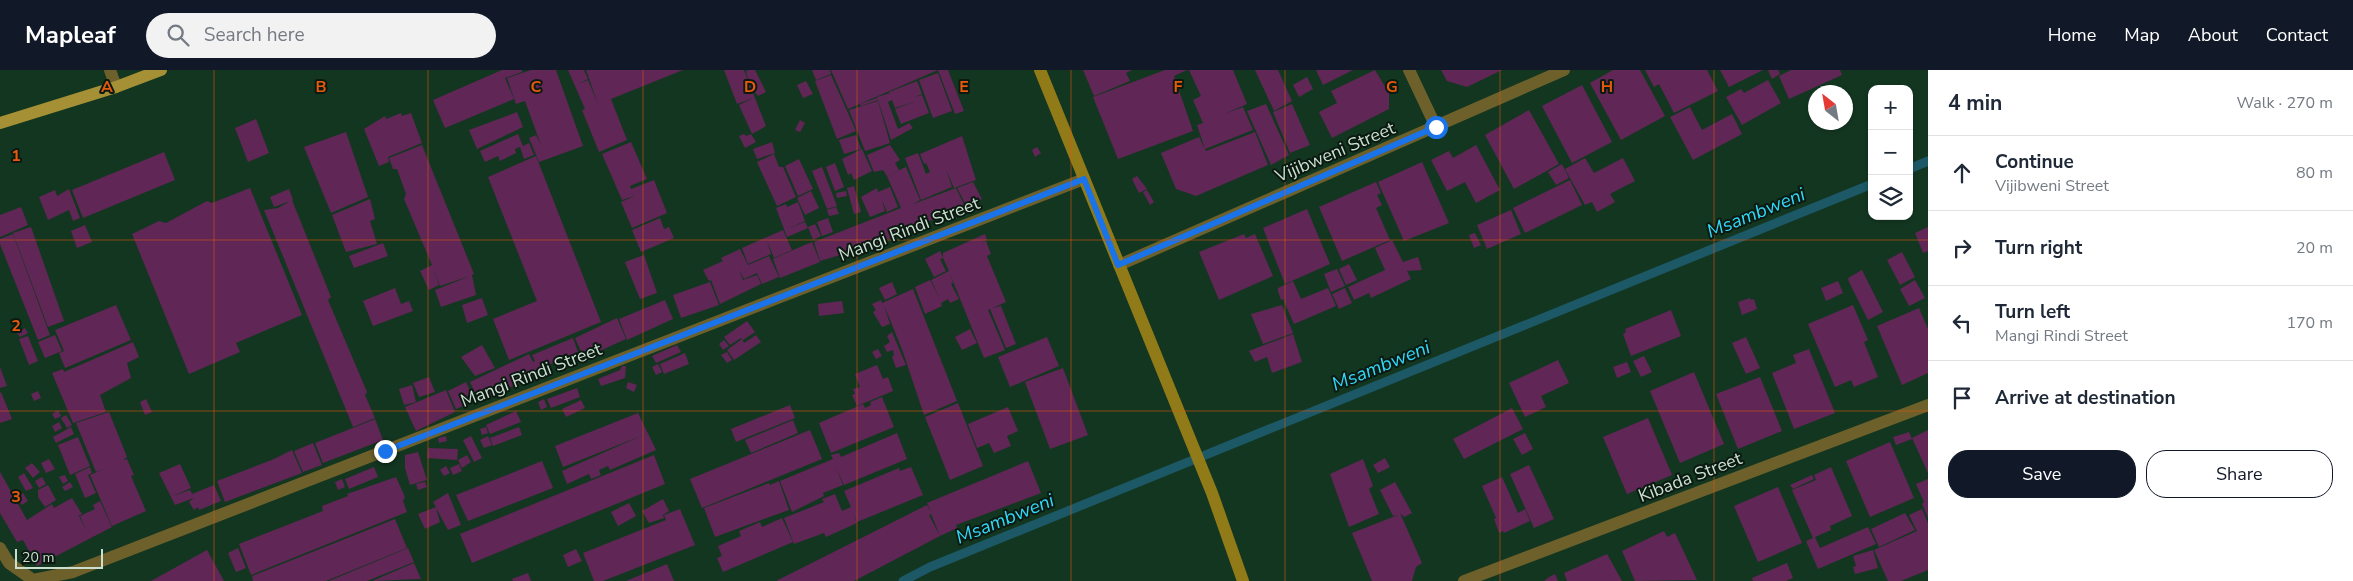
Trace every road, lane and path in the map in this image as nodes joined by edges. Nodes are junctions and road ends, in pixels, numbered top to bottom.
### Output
1 (110, 70) edge
2 (162, 70) edge
3 (1040, 70) edge
4 (1409, 70) edge
5 (1564, 70) edge
6 (116, 87) junction
7 (0, 123) edge
8 (1436, 127) junction
9 (1084, 179) junction
10 (1118, 265) junction
11 (1928, 405) edge
12 (0, 548) edge
13 (1243, 581) edge
14 (1464, 581) edge

1 - 6 street
2 - 6 main road
3 - 9 main road
4 - 8 street
5 - 8 street, Vijibweni Street
6 - 7 main road
8 - 10 street, Vijibweni Street
9 - 10 main road
9 - 12 street, Mangi Rindi Street
10 - 13 main road
11 - 14 street, Kibada Street

